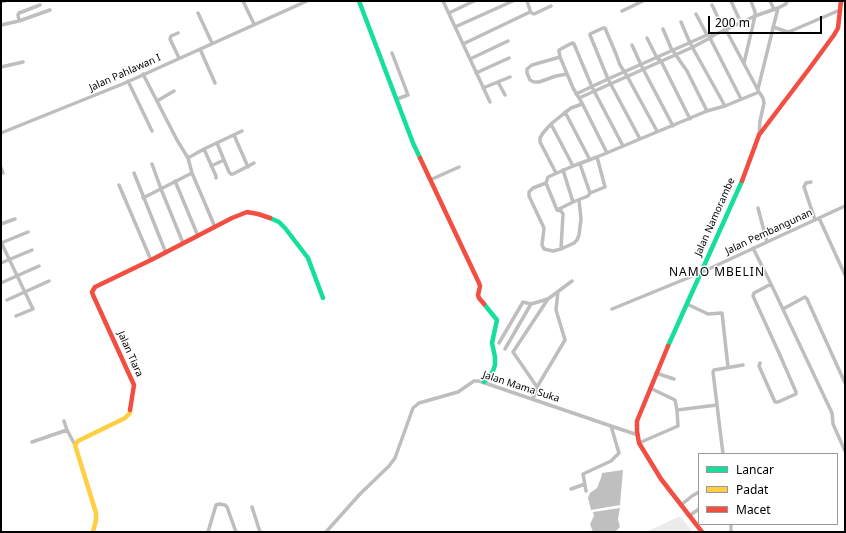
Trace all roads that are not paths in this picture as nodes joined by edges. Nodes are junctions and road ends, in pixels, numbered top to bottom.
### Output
1 (6, 1) edge
2 (243, 1) edge
3 (306, 1) edge
4 (359, 1) edge
5 (443, 1) edge
6 (474, 1) edge
7 (514, 1) edge
8 (526, 1) edge
9 (643, 1) edge
10 (731, 1) edge
11 (751, 1) edge
12 (770, 1) edge
13 (787, 1) edge
14 (841, 1) edge
15 (1, 2) edge
16 (40, 5) dead end
17 (712, 5) dead end
18 (551, 6) dead end
19 (776, 8) junction
20 (50, 10) dead end
21 (840, 10) junction
22 (622, 11) dead end
23 (530, 12) junction
24 (198, 13) dead end
25 (449, 13) junction
26 (696, 14) dead end
27 (755, 16) junction
28 (19, 21) junction
29 (681, 22) dead end
30 (741, 23) junction
31 (254, 24) junction
32 (1, 25) edge
33 (773, 27) junction
34 (455, 28) junction
35 (663, 30) dead end
36 (726, 30) junction
37 (178, 32) dead end
38 (709, 37) junction
39 (647, 38) dead end
40 (508, 41) dead end
41 (212, 43) junction
42 (690, 43) junction
43 (463, 44) junction
44 (632, 45) dead end
45 (693, 47) junction
46 (200, 49) junction
47 (674, 51) junction
48 (392, 53) dead end
49 (676, 54) junction
50 (560, 57) junction
51 (179, 58) junction
52 (509, 58) dead end
53 (657, 58) junction
54 (470, 59) junction
55 (23, 62) dead end
56 (661, 62) junction
57 (744, 63) junction
58 (641, 65) junction
59 (1, 67) edge
60 (643, 69) junction
61 (624, 72) junction
62 (476, 73) junction
63 (143, 74) junction
64 (567, 74) junction
65 (510, 76) dead end
66 (628, 76) junction
67 (608, 79) junction
68 (128, 82) junction
69 (498, 82) junction
70 (215, 83) dead end
71 (610, 84) junction
72 (592, 87) junction
73 (483, 88) junction
74 (594, 91) junction
75 (759, 91) junction
76 (174, 92) dead end
77 (576, 94) junction
78 (505, 95) dead end
79 (579, 98) junction
80 (396, 99) junction
81 (741, 99) junction
82 (157, 101) junction
83 (490, 102) dead end
84 (582, 104) junction
85 (725, 106) junction
86 (565, 112) junction
87 (707, 112) junction
88 (690, 119) junction
89 (551, 124) junction
90 (673, 126) junction
91 (152, 131) dead end
92 (242, 131) dead end
93 (658, 131) junction
94 (1, 133) edge
95 (234, 135) junction
96 (759, 135) junction
97 (640, 139) junction
98 (217, 143) junction
99 (623, 146) junction
100 (204, 149) junction
101 (607, 153) junction
102 (597, 157) junction
103 (188, 158) junction
104 (224, 160) junction
105 (590, 160) junction
106 (254, 163) dead end
107 (152, 164) dead end
108 (580, 164) junction
109 (211, 166) junction
110 (573, 166) junction
111 (248, 167) junction
112 (459, 167) dead end
113 (1, 168) edge
114 (563, 170) junction
115 (3, 173) dead end
116 (134, 173) dead end
117 (192, 173) junction
118 (556, 173) junction
119 (216, 178) dead end
120 (430, 180) junction
121 (175, 181) junction
122 (811, 182) dead end
123 (546, 183) junction
124 (119, 185) dead end
125 (161, 189) junction
126 (590, 194) junction
127 (143, 198) junction
128 (579, 200) junction
129 (573, 202) junction
130 (845, 206) edge
131 (758, 208) dead end
132 (557, 210) junction
133 (819, 218) junction
134 (14, 219) dead end
135 (815, 220) junction
136 (1, 224) edge
137 (215, 227) junction
138 (28, 232) dead end
139 (198, 236) junction
140 (766, 242) junction
141 (1, 243) edge
142 (183, 243) junction
143 (753, 248) junction
144 (561, 249) junction
145 (32, 250) dead end
146 (166, 253) junction
147 (9, 259) junction
148 (150, 260) junction
149 (1, 263) edge
150 (39, 266) dead end
151 (700, 272) junction
152 (845, 275) edge
153 (17, 276) junction
154 (572, 280) dead end
155 (49, 281) dead end
156 (1, 283) edge
157 (771, 284) junction
158 (558, 291) junction
159 (25, 292) junction
160 (323, 298) dead end
161 (548, 299) junction
162 (7, 300) dead end
163 (531, 304) junction
164 (687, 304) junction
165 (612, 309) dead end
166 (783, 309) junction
167 (16, 316) dead end
168 (499, 342) dead end
169 (505, 349) dead end
170 (760, 363) dead end
171 (743, 365) dead end
172 (728, 368) junction
173 (656, 373) junction
174 (674, 379) dead end
175 (484, 382) junction
176 (845, 383) edge
177 (537, 387) junction
178 (650, 388) junction
179 (533, 399) junction
180 (717, 405) junction
181 (677, 410) junction
182 (64, 421) dead end
183 (611, 426) junction
184 (67, 430) junction
185 (638, 435) junction
186 (32, 442) dead end
187 (639, 443) junction
188 (75, 445) junction
189 (845, 450) edge
190 (723, 453) edge
191 (585, 484) junction
192 (571, 489) dead end
193 (586, 491) dead end
194 (698, 493) edge
195 (681, 505) junction
196 (252, 507) dead end
197 (698, 510) edge
198 (689, 516) junction
199 (93, 532) edge
200 (208, 532) edge
201 (236, 532) edge
202 (260, 532) edge
203 (326, 532) edge
204 (702, 532) edge

1 - 15 street
2 - 31 street
3 - 31 street, Jalan Pahlawan I
4 - 80 street
5 - 25 street
6 - 25 street
7 - 34 street
8 - 23 street
9 - 22 street
10 - 30 street
11 - 27 street
12 - 19 street
13 - 19 street
14 - 21 street, Jalan Namorambe
16 - 28 street
17 - 36 street
18 - 23 street
19 - 27 street
19 - 33 street
20 - 28 street
21 - 33 street
21 - 96 street, Jalan Namorambe
23 - 43 street
24 - 41 street
25 - 34 street
26 - 38 street
27 - 30 street
27 - 57 street
28 - 32 street
29 - 42 street
30 - 36 street
31 - 41 street, Jalan Pahlawan I
33 - 75 street
34 - 43 street
35 - 47 street
36 - 38 street
36 - 57 street
37 - 51 street
38 - 42 street
38 - 45 street
38 - 81 street
39 - 53 street
40 - 54 street
41 - 46 street, Jalan Pahlawan I
42 - 45 street
42 - 47 street
43 - 54 street
44 - 58 street
45 - 49 street
45 - 85 street
46 - 51 street, Jalan Pahlawan I
46 - 70 street
47 - 49 street
47 - 53 street
48 - 80 street
49 - 56 street
49 - 87 street
50 - 64 street
50 - 64 street
50 - 72 street
51 - 63 street, Jalan Pahlawan I
52 - 62 street
53 - 56 street
53 - 58 street
54 - 62 street
55 - 59 street
56 - 60 street
56 - 88 street
57 - 75 street
58 - 60 street
58 - 61 street
60 - 66 street
60 - 90 street
61 - 66 street
61 - 67 street
61 - 67 street
62 - 73 street
63 - 68 street, Jalan Pahlawan I
63 - 82 street
64 - 77 street
65 - 69 street
66 - 71 street
66 - 93 street
67 - 71 street
67 - 72 street
68 - 91 street
68 - 94 street, Jalan Pahlawan I
69 - 73 street
69 - 78 street
71 - 74 street
71 - 97 street
72 - 74 street
72 - 77 street
73 - 83 street
74 - 79 street
74 - 99 street
75 - 81 street
75 - 96 street
76 - 82 street
77 - 79 street
79 - 84 street
80 - 120 street
81 - 85 street
82 - 103 street
84 - 86 street
84 - 101 street
85 - 87 street
86 - 89 street
86 - 105 street
87 - 88 street
88 - 90 street
89 - 110 street
89 - 118 street
90 - 93 street
92 - 95 street
93 - 97 street
95 - 98 street
95 - 111 street
96 - 151 street, Jalan Namorambe
97 - 99 street
98 - 100 street
98 - 104 street
99 - 101 street
100 - 103 street
100 - 109 street
101 - 102 street
102 - 105 street
102 - 126 street
103 - 117 street
104 - 109 street
104 - 111 street
105 - 108 street
106 - 111 street
107 - 125 street
108 - 110 street
108 - 126 street
109 - 119 street
110 - 114 street
112 - 120 street
113 - 115 street
114 - 118 street
114 - 129 street
116 - 127 street
117 - 121 street
117 - 137 street
118 - 123 street
120 - 175 street
121 - 125 street
121 - 139 street
122 - 135 street
123 - 132 street
123 - 144 street
124 - 148 street
125 - 127 street
125 - 142 street
126 - 128 street
127 - 146 street
128 - 129 street
128 - 144 street
129 - 132 street
130 - 133 street, Jalan Pembangunan
131 - 140 street
132 - 144 street
133 - 135 street, Jalan Pembangunan
133 - 152 street
134 - 136 street
135 - 140 street, Jalan Pembangunan
137 - 139 street
137 - 160 street
138 - 141 street
139 - 142 street
140 - 143 street, Jalan Pembangunan
141 - 147 street
142 - 146 street
143 - 151 street, Jalan Pembangunan
143 - 157 street
145 - 147 street
146 - 148 street
147 - 149 street
147 - 153 street
148 - 188 street, Jalan Tiara
150 - 153 street
151 - 164 street, Jalan Namorambe
151 - 165 street, Jalan Pembangunan
153 - 156 street
153 - 159 street
154 - 158 street
155 - 159 street
157 - 166 street
157 - 170 street
158 - 161 street
158 - 177 street
159 - 162 street
159 - 167 street
161 - 163 street
161 - 177 street
163 - 168 street
163 - 169 street
164 - 172 street
164 - 173 street, Jalan Namorambe
166 - 176 street
166 - 189 street
171 - 172 street
172 - 180 street
173 - 174 street
173 - 178 street, Jalan Namorambe
175 - 179 street, Jalan Mama Suka
175 - 203 street, Jalan Mama Suka
177 - 179 street
178 - 181 street
178 - 185 street, Jalan Namorambe
179 - 183 street, Jalan Mama Suka
180 - 181 street
180 - 190 street
181 - 187 street
182 - 184 street
183 - 185 street, Jalan Mama Suka
183 - 191 street
184 - 186 street
184 - 188 street
185 - 187 street, Jalan Namorambe
187 - 195 street, Jalan Namorambe
188 - 199 street
191 - 192 street
191 - 193 street
194 - 195 street
195 - 198 street, Jalan Namorambe
196 - 202 street
197 - 198 street
198 - 204 street, Jalan Namorambe
200 - 201 street

